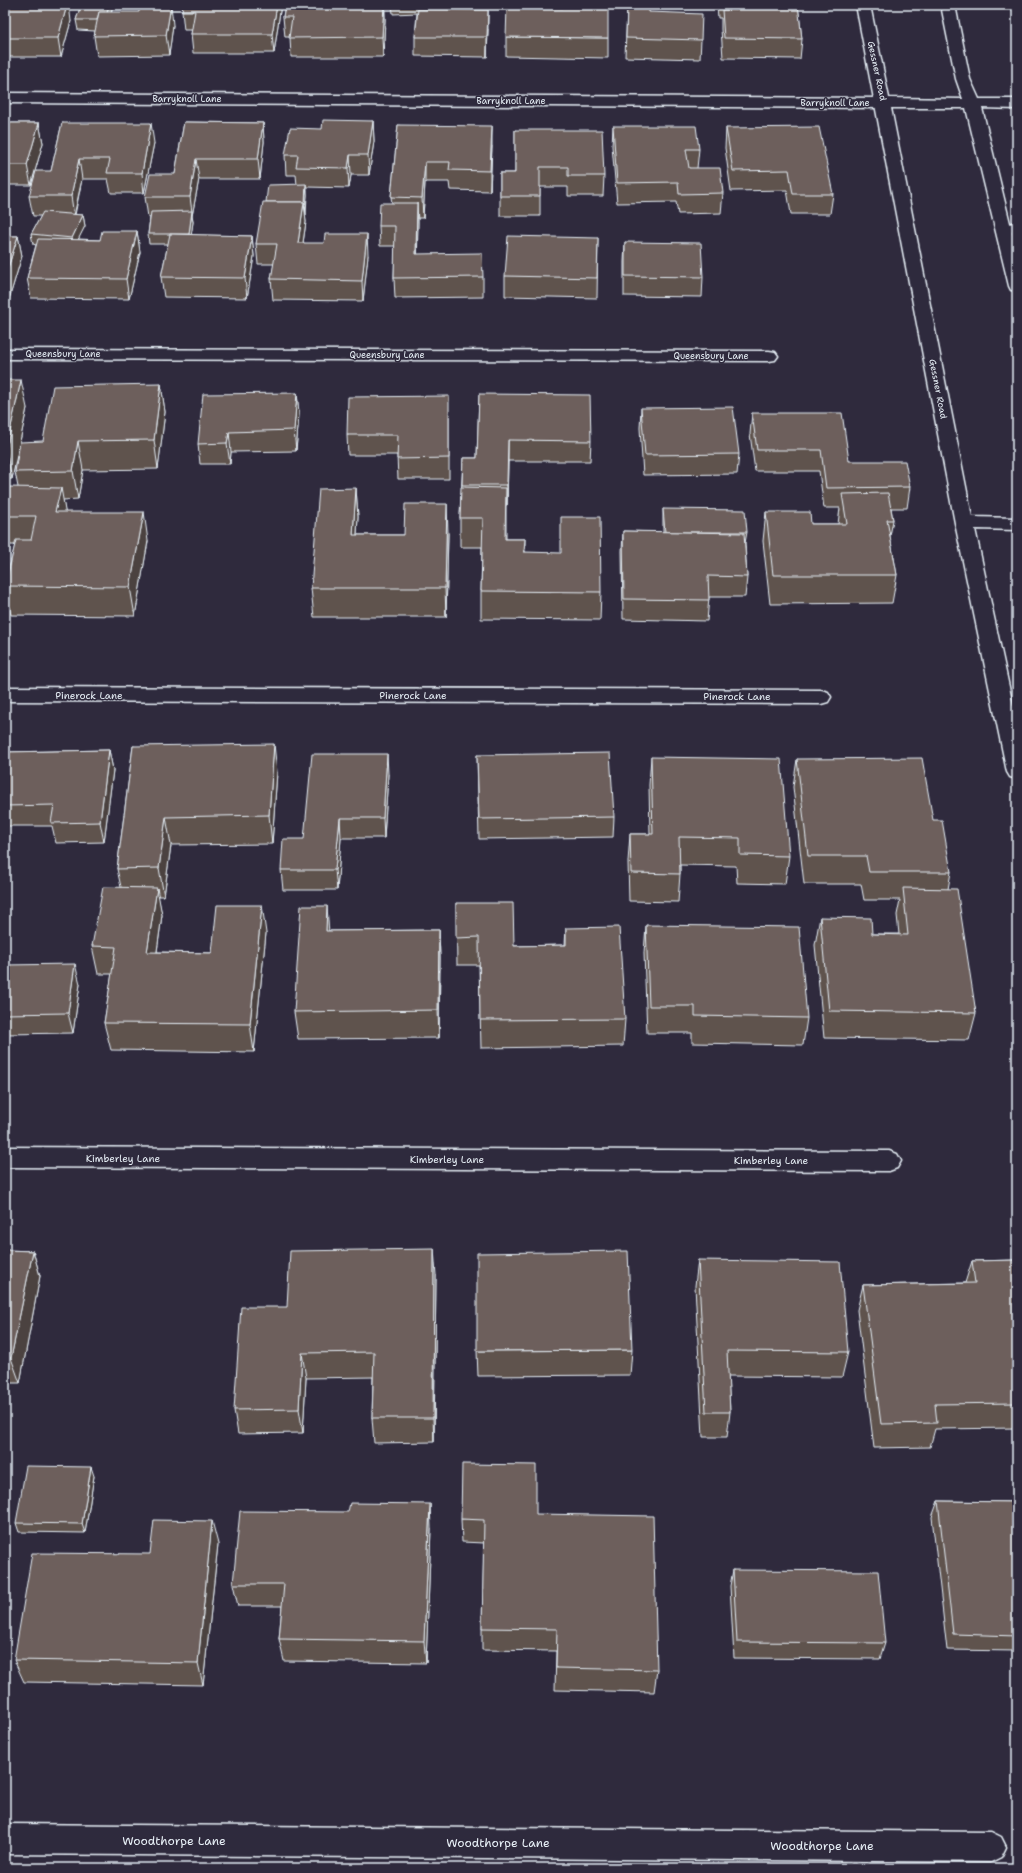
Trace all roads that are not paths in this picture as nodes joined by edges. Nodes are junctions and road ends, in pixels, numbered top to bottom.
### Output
1 (863, 5) edge
2 (948, 5) edge
3 (5, 98) edge
4 (883, 103) junction
5 (973, 104) junction
6 (1017, 104) edge
7 (1010, 228) edge
8 (1017, 286) edge
9 (5, 354) edge
10 (769, 356) dead end
11 (964, 523) junction
12 (1017, 524) edge
13 (5, 694) edge
14 (821, 697) dead end
15 (1017, 772) edge
16 (5, 1157) edge
17 (889, 1161) dead end
18 (5, 1839) edge
19 (991, 1847) dead end

1 - 4 street, Gessner Road
2 - 5 street
3 - 4 street, Barryknoll Lane
4 - 5 street, Barryknoll Lane
4 - 11 street, Gessner Road
5 - 6 street, Barryknoll Lane
5 - 7 street
7 - 8 street
9 - 10 street, Queensbury Lane
11 - 12 street
11 - 15 street, Gessner Road
13 - 14 street, Pinerock Lane
16 - 17 street, Kimberley Lane
18 - 19 street, Woodthorpe Lane

